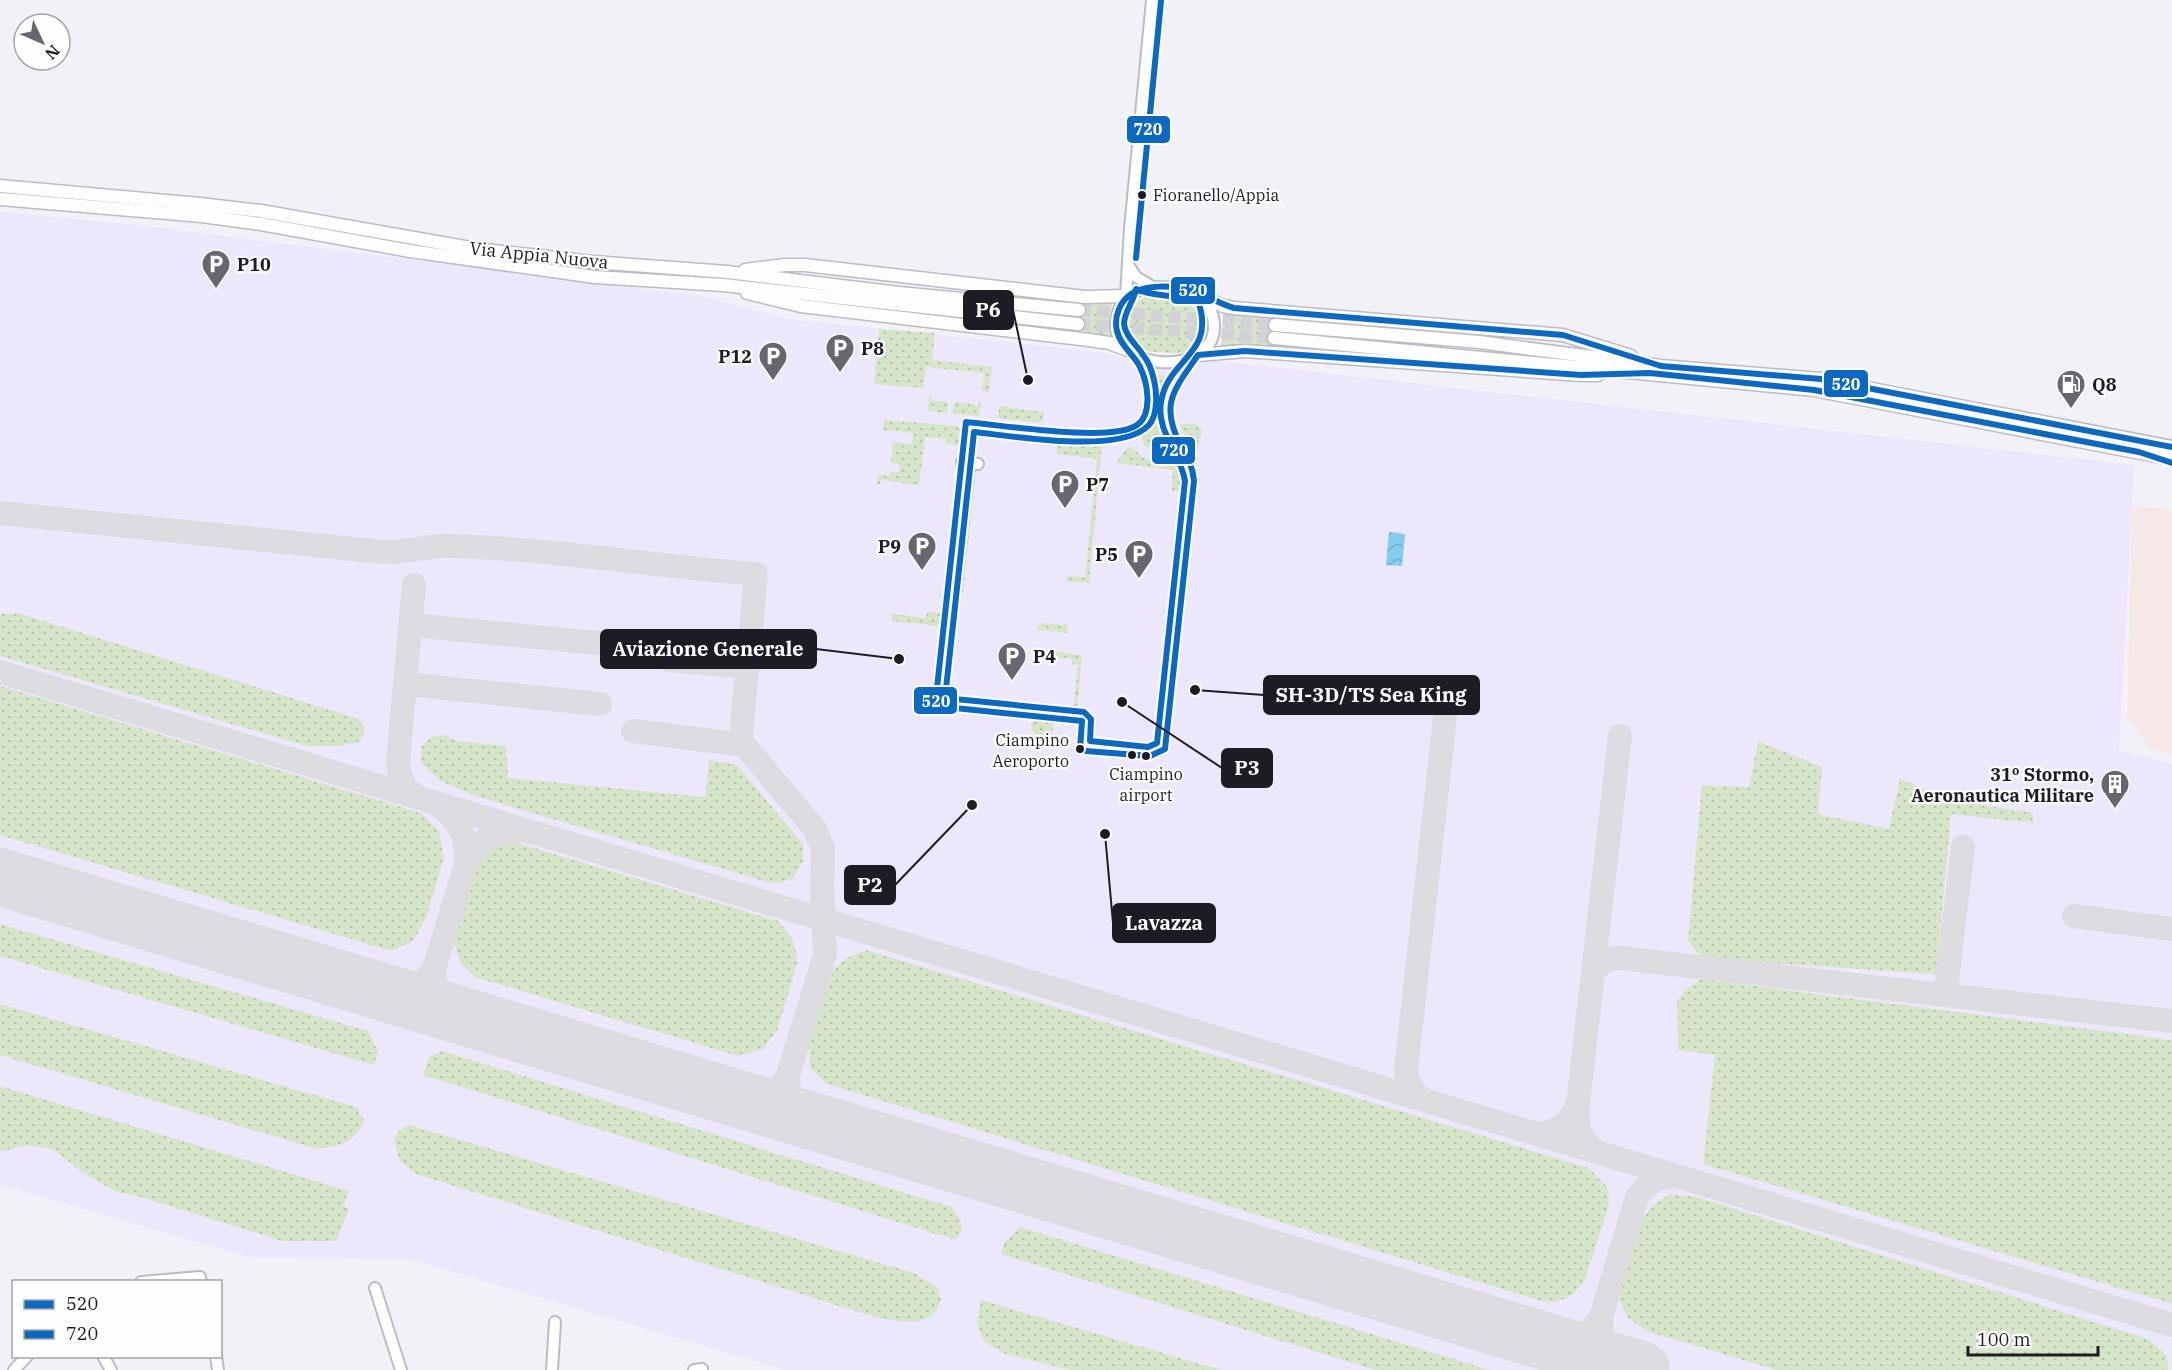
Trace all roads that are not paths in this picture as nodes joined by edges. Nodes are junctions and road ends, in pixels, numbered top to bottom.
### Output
1 (1152, 0) edge
2 (0, 186) edge
3 (0, 199) edge
4 (1127, 261) junction
5 (727, 272) junction
6 (723, 285) junction
7 (1154, 287) junction
8 (1126, 296) junction
9 (1206, 298) junction
10 (1079, 310) tunnel mouth
11 (1078, 324) tunnel mouth
12 (1275, 325) tunnel mouth
13 (1274, 338) tunnel mouth
14 (1128, 350) junction
15 (1198, 355) junction
16 (1661, 366) junction
17 (1650, 373) junction
18 (2172, 447) edge
19 (2139, 452) junction
20 (2172, 459) edge
21 (962, 462) dead end
22 (2172, 463) edge
23 (978, 464) dead end
24 (200, 1279) edge
25 (170, 1280) edge
26 (375, 1288) dead end
27 (555, 1322) dead end
28 (25, 1358) edge
29 (14, 1370) edge
30 (401, 1370) edge
31 (552, 1370) edge

1 - 4 street
2 - 5 main road, Via Appia Nuova
3 - 6 main road, Via Appia Nuova
4 - 7 street
4 - 8 street
5 - 8 main road
5 - 10 main road, Via Appia Nuova
6 - 11 main road, Via Appia Nuova
6 - 14 main road
7 - 8 street
7 - 9 street
8 - 14 street
9 - 15 street
9 - 16 main road
12 - 16 main road
13 - 17 main road
14 - 15 street
15 - 17 main road
16 - 18 main road
17 - 19 main road
19 - 20 main road
19 - 22 main road
21 - 23 street
24 - 25 street
26 - 30 street
27 - 31 street
28 - 29 street

